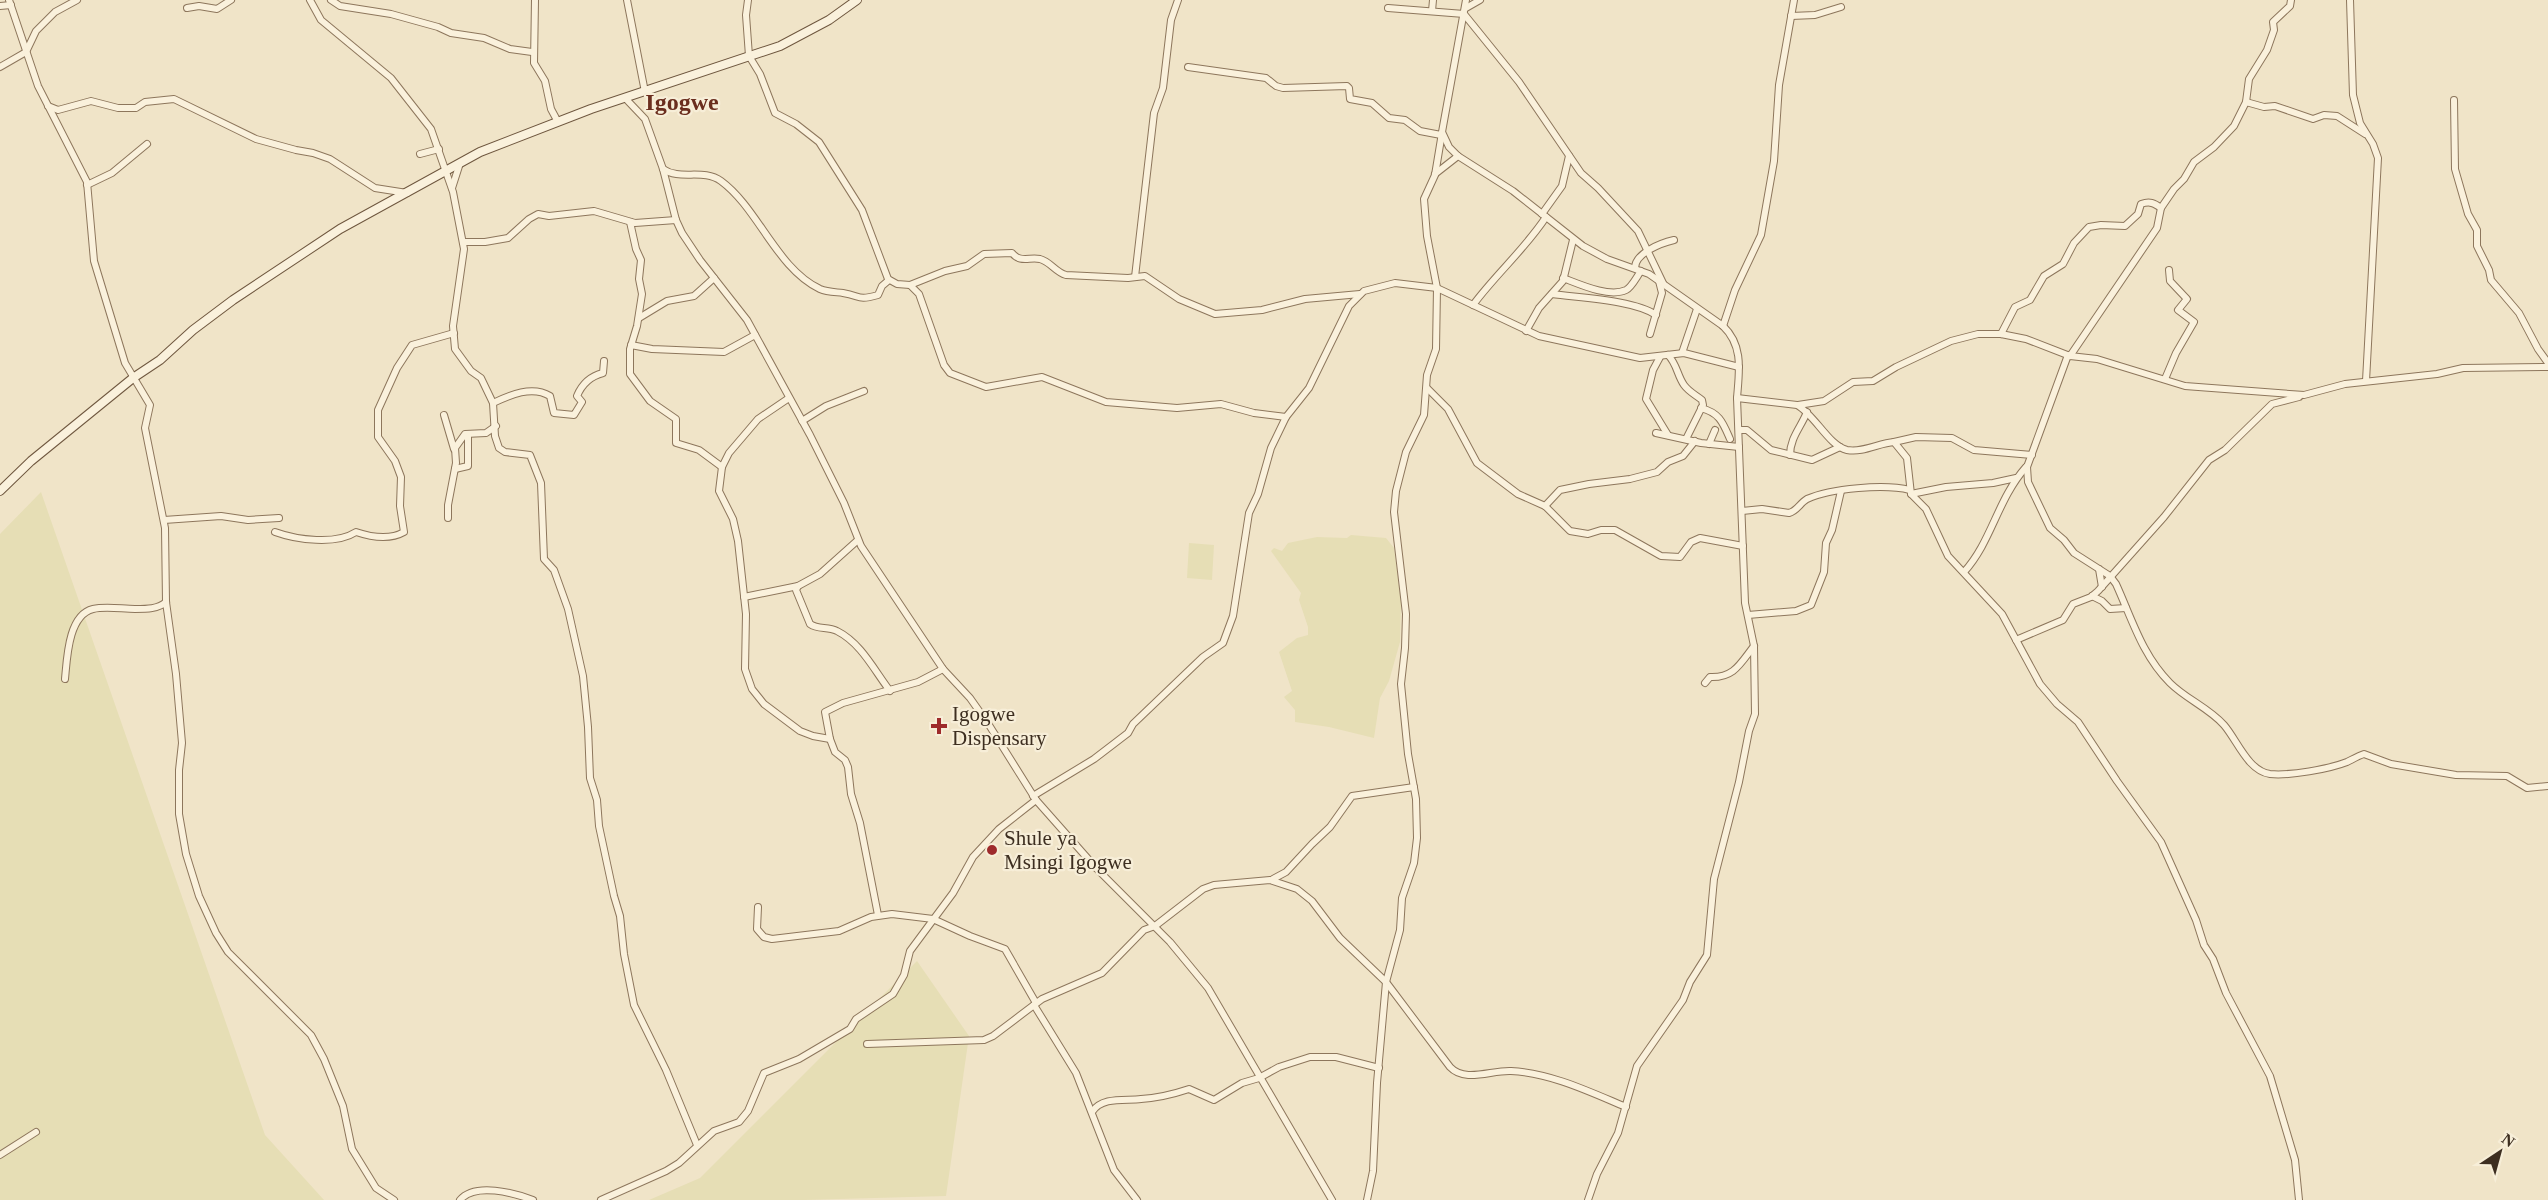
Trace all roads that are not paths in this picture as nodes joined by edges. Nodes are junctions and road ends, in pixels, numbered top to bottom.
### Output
1 (76, 0) edge
2 (231, 0) edge
3 (310, 0) edge
4 (331, 0) edge
5 (535, 0) edge
6 (627, 0) edge
7 (748, 0) edge
8 (857, 0) edge
9 (1178, 0) edge
10 (1432, 0) edge
11 (1466, 0) edge
12 (1480, 0) edge
13 (1794, 0) edge
14 (2291, 0) edge
15 (2350, 0) edge
16 (10, 3) edge
17 (0, 6) edge
18 (187, 8) dead end
19 (1388, 8) dead end
20 (1841, 8) dead end
21 (1432, 11) junction
22 (1465, 11) junction
23 (1791, 15) junction
24 (26, 52) junction
25 (532, 52) junction
26 (748, 56) junction
27 (0, 67) edge
28 (1188, 67) dead end
29 (645, 92) junction
30 (626, 99) junction
31 (2454, 100) dead end
32 (2246, 102) junction
33 (48, 106) junction
34 (558, 122) junction
35 (1441, 134) junction
36 (2368, 136) junction
37 (147, 144) dead end
38 (439, 149) junction
39 (420, 154) dead end
40 (1458, 156) junction
41 (1569, 156) junction
42 (460, 162) junction
43 (663, 169) junction
44 (446, 171) junction
45 (1434, 175) junction
46 (87, 185) junction
47 (452, 188) junction
48 (408, 194) junction
49 (2161, 208) junction
50 (1544, 215) junction
51 (676, 220) junction
52 (630, 222) junction
53 (1573, 240) junction
54 (1674, 240) dead end
55 (463, 242) junction
56 (1648, 251) junction
57 (1638, 266) junction
58 (2169, 270) dead end
59 (1135, 277) junction
60 (714, 278) junction
61 (1563, 278) junction
62 (889, 280) junction
63 (1661, 282) junction
64 (910, 285) junction
65 (1437, 288) junction
66 (1361, 294) junction
67 (1552, 294) junction
68 (1473, 305) junction
69 (1697, 309) junction
70 (1656, 315) junction
71 (639, 318) junction
72 (1723, 326) junction
73 (1526, 331) junction
74 (454, 333) junction
75 (1650, 334) dead end
76 (2001, 334) junction
77 (755, 335) junction
78 (631, 345) junction
79 (1682, 353) junction
80 (1668, 355) junction
81 (2069, 356) junction
82 (1660, 357) junction
83 (604, 361) dead end
84 (2548, 365) edge
85 (1739, 367) junction
86 (133, 378) junction
87 (2165, 379) junction
88 (2366, 381) junction
89 (1427, 388) junction
90 (864, 391) dead end
91 (2304, 395) junction
92 (789, 398) junction
93 (1737, 398) junction
94 (493, 403) junction
95 (1797, 405) junction
96 (1701, 408) junction
97 (1807, 412) junction
98 (444, 415) dead end
99 (1286, 417) junction
100 (802, 421) junction
101 (496, 426) junction
102 (1714, 430) dead end
103 (1739, 431) junction
104 (1656, 433) dead end
105 (468, 434) junction
106 (1668, 435) junction
107 (1686, 439) junction
108 (1730, 439) junction
109 (1695, 441) junction
110 (1894, 442) junction
111 (1709, 444) junction
112 (1725, 445) junction
113 (1738, 447) junction
114 (1840, 447) junction
115 (454, 449) junction
116 (1790, 455) junction
117 (2031, 455) junction
118 (722, 467) junction
119 (2027, 467) junction
120 (455, 469) junction
121 (2017, 478) junction
122 (0, 491) edge
123 (1841, 491) junction
124 (1911, 492) junction
125 (1545, 506) junction
126 (1742, 511) junction
127 (279, 518) dead end
128 (448, 518) dead end
129 (164, 520) junction
130 (275, 531) dead end
131 (858, 540) junction
132 (1743, 546) junction
133 (2099, 569) junction
134 (1964, 572) junction
135 (2110, 576) junction
136 (798, 586) junction
137 (2102, 587) junction
138 (2092, 596) junction
139 (744, 597) junction
140 (166, 602) junction
141 (2126, 608) junction
142 (1748, 615) junction
143 (2016, 640) junction
144 (1754, 646) junction
145 (943, 669) junction
146 (65, 679) dead end
147 (1706, 682) dead end
148 (890, 691) junction
149 (830, 739) junction
150 (2548, 786) edge
151 (1414, 787) junction
152 (1035, 798) junction
153 (1270, 880) junction
154 (758, 907) dead end
155 (878, 915) junction
156 (933, 919) junction
157 (1155, 926) junction
158 (1386, 982) junction
159 (1035, 1004) junction
160 (867, 1044) dead end
161 (1379, 1068) junction
162 (1259, 1078) junction
163 (1626, 1107) junction
164 (1092, 1112) junction
165 (36, 1132) dead end
166 (697, 1145) junction
167 (0, 1155) edge
168 (394, 1200) edge
169 (460, 1200) edge
170 (533, 1200) edge
171 (601, 1200) edge
172 (1137, 1200) edge
173 (1332, 1200) edge
174 (1367, 1200) edge
175 (1588, 1200) edge
176 (2299, 1200) edge

1 - 24 street
2 - 18 street
3 - 38 street
4 - 25 street
5 - 25 street
6 - 29 street
7 - 26 street
8 - 26 main road
9 - 59 street
10 - 21 street
11 - 22 street
12 - 22 street
13 - 23 street
14 - 32 street
15 - 36 street
16 - 17 street
16 - 24 street
19 - 21 street
20 - 23 street
21 - 22 street
22 - 35 street
22 - 41 street
23 - 72 street
24 - 27 street
24 - 33 street
25 - 34 street
26 - 29 main road
26 - 62 street
28 - 35 street
29 - 30 main road
30 - 34 main road
30 - 43 street
31 - 84 street
32 - 36 street
32 - 49 street
33 - 46 street
33 - 48 street
34 - 42 main road
35 - 40 street
35 - 45 street
36 - 88 street
37 - 46 street
38 - 39 street
38 - 44 street
40 - 45 street
40 - 50 street
41 - 50 street
41 - 56 street
42 - 44 main road
42 - 47 street
43 - 51 street
43 - 62 street
44 - 47 street
44 - 48 main road
45 - 65 street
46 - 86 street
47 - 55 street
48 - 86 main road
49 - 76 street
49 - 81 street
50 - 53 street
50 - 68 street
51 - 52 street
51 - 60 street
52 - 55 street
52 - 71 street
53 - 57 street
53 - 61 street
54 - 56 street
55 - 74 street
56 - 57 street
56 - 63 street
57 - 61 street
57 - 63 street
58 - 87 street
59 - 64 street
59 - 66 street
60 - 71 street
60 - 77 street
61 - 67 street
62 - 64 street
63 - 69 street
63 - 70 street
64 - 99 street
65 - 66 street
65 - 68 street
65 - 89 street
66 - 99 street
67 - 70 street
67 - 73 street
68 - 73 street
69 - 72 street
69 - 79 street
70 - 75 street
71 - 78 street
72 - 85 street
73 - 82 street
74 - 94 street
74 - 130 street
76 - 81 street
76 - 95 street
77 - 78 street
77 - 92 street
78 - 118 street
79 - 80 street
79 - 85 street
80 - 82 street
80 - 96 street
81 - 87 street
81 - 117 street
82 - 106 street
83 - 94 street
84 - 88 street
85 - 93 street
86 - 122 main road
86 - 129 street
87 - 91 street
88 - 91 street
89 - 125 street
89 - 151 street
90 - 100 street
91 - 135 street
92 - 100 street
92 - 118 street
93 - 95 street
93 - 103 street
94 - 101 street
95 - 97 street
96 - 107 street
96 - 108 street
97 - 114 street
97 - 116 street
98 - 115 street
99 - 152 street
100 - 131 street
101 - 105 street
101 - 166 street
102 - 111 street
103 - 108 street
103 - 113 street
103 - 116 street
104 - 106 street
105 - 115 street
105 - 120 street
106 - 107 street
107 - 109 street
108 - 112 street
109 - 111 street
109 - 125 street
110 - 114 street
110 - 117 street
110 - 124 street
111 - 112 street
112 - 113 street
113 - 126 street
114 - 116 street
115 - 120 street
117 - 119 street
118 - 139 street
119 - 121 street
119 - 133 street
120 - 128 street
121 - 124 street
121 - 134 street
123 - 124 street
123 - 126 street
123 - 142 street
124 - 134 street
125 - 132 street
126 - 132 street
127 - 129 street
129 - 140 street
131 - 136 street
131 - 145 street
132 - 142 street
133 - 135 street
133 - 137 street
134 - 143 street
135 - 137 street
135 - 141 street
136 - 139 street
136 - 148 street
137 - 138 street
138 - 141 street
138 - 143 street
139 - 149 street
140 - 146 street
140 - 168 street
141 - 150 street
142 - 144 street
143 - 176 street
144 - 147 street
144 - 163 street
145 - 148 street
145 - 152 street
148 - 149 street
149 - 155 street
151 - 153 street
151 - 158 street
152 - 156 street
152 - 157 street
153 - 157 street
153 - 158 street
154 - 155 street
155 - 156 street
156 - 159 street
156 - 166 street
157 - 159 street
157 - 162 street
158 - 161 street
158 - 163 street
159 - 160 street
159 - 164 street
161 - 162 street
161 - 174 street
162 - 164 street
162 - 173 street
163 - 175 street
164 - 172 street
165 - 167 street
166 - 171 street
169 - 170 street

